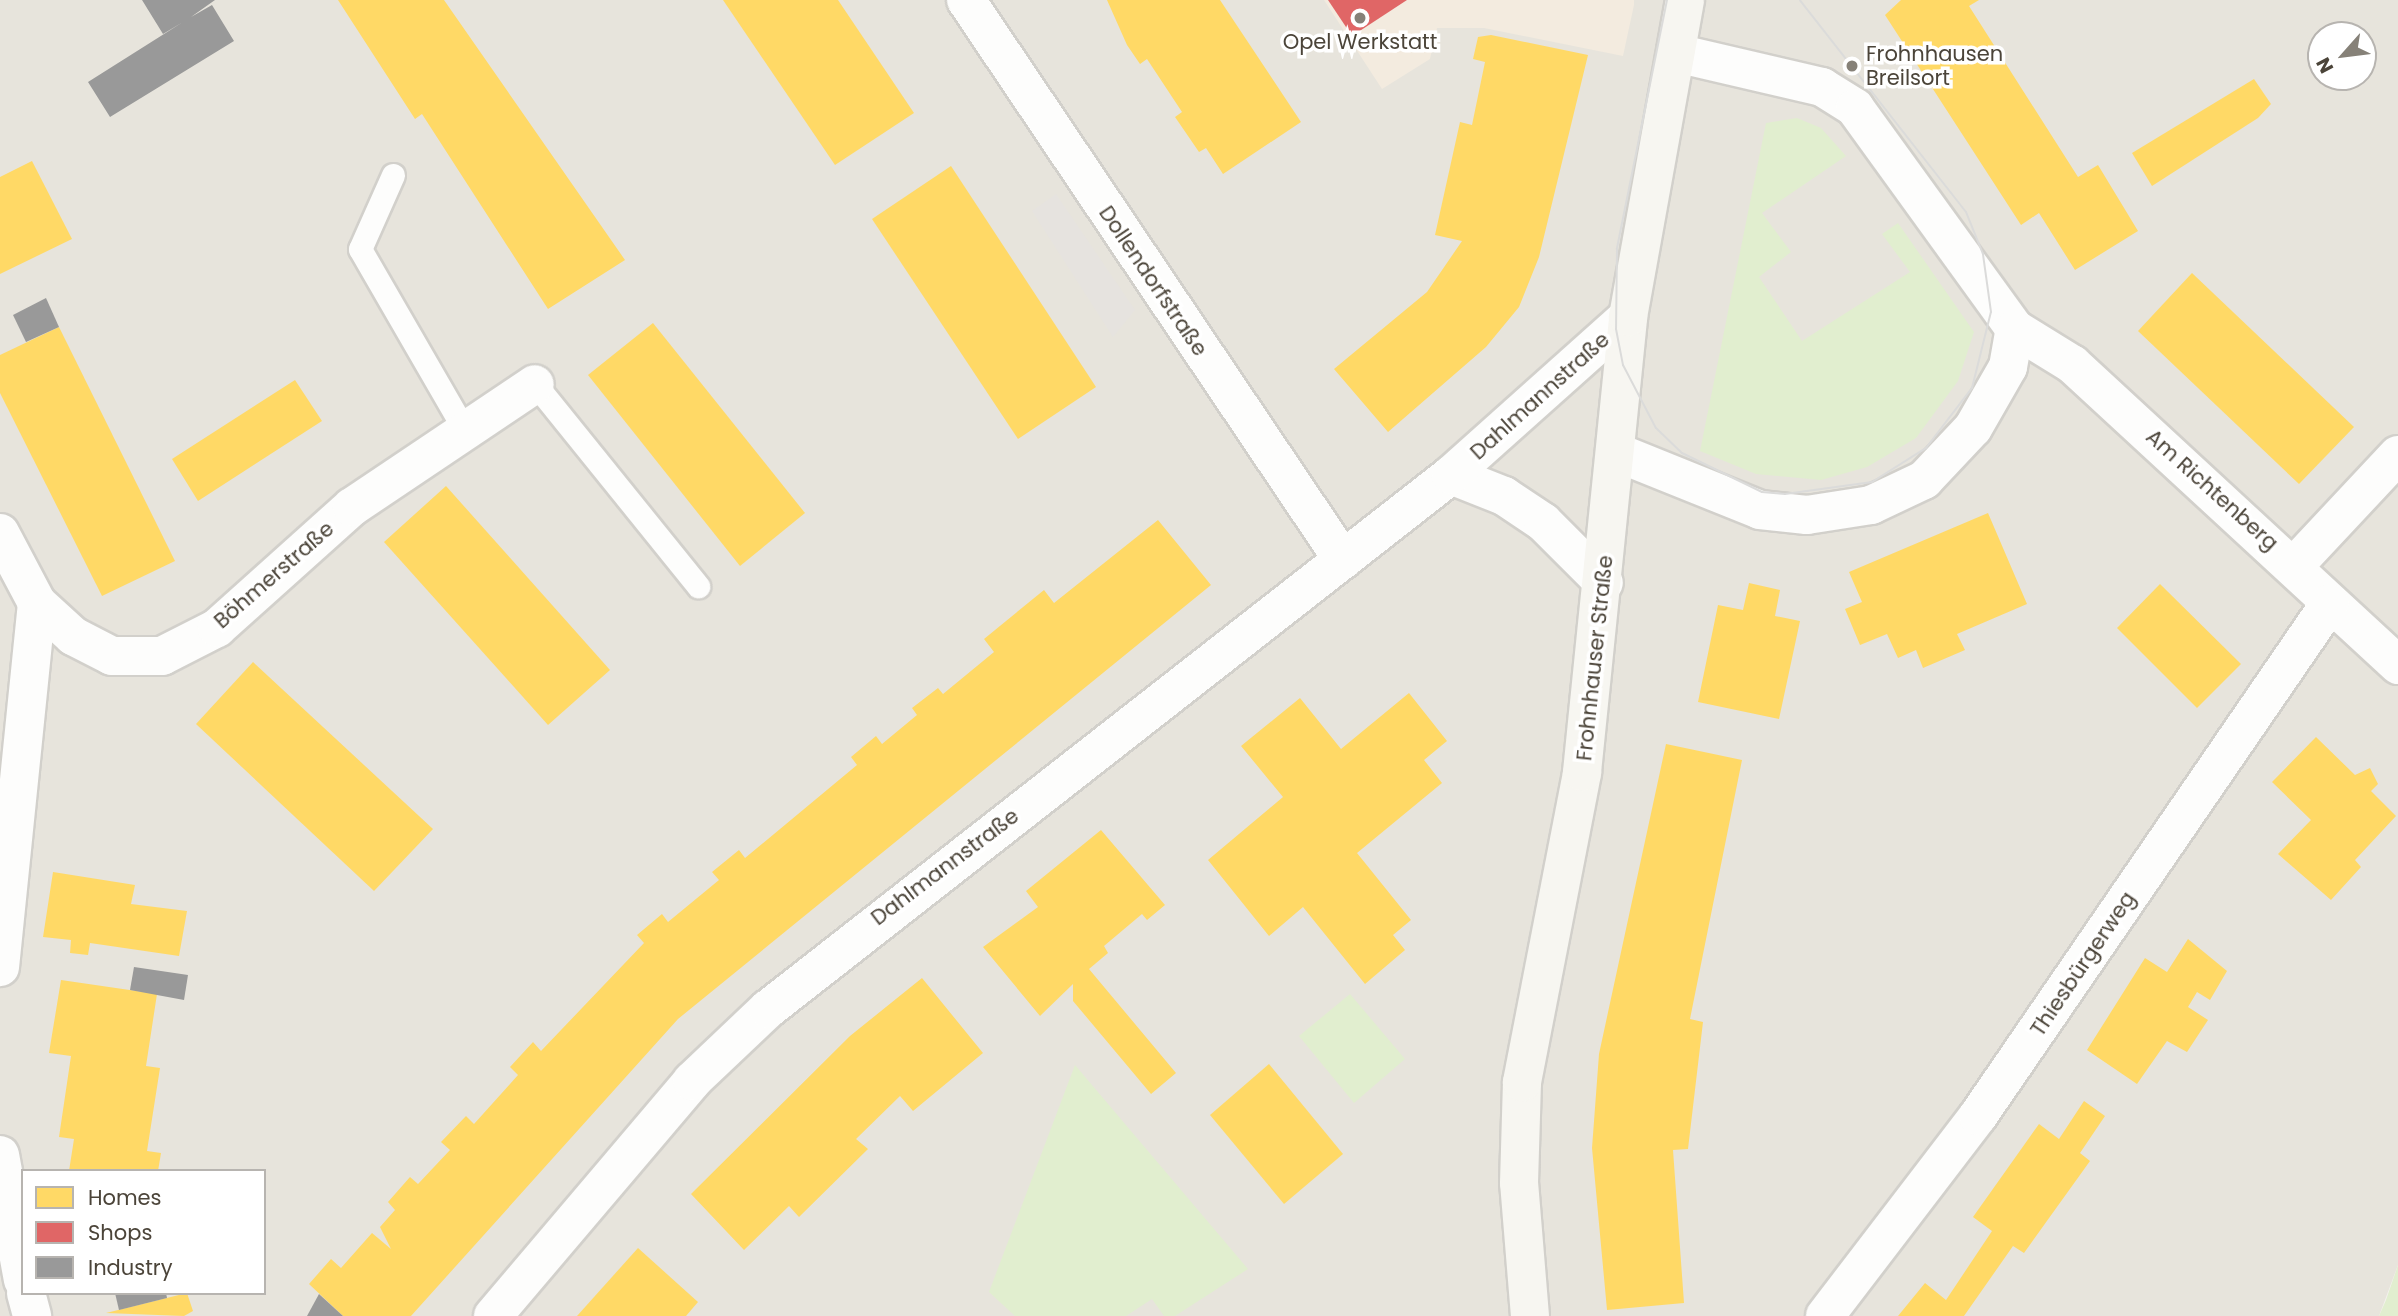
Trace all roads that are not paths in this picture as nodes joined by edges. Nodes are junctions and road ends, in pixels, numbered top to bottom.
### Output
1 (966, 0) edge
2 (1685, 0) edge
3 (1676, 53) junction
4 (393, 176) dead end
5 (1628, 317) junction
6 (2015, 329) junction
7 (535, 384) joint
8 (465, 431) junction
9 (1615, 452) junction
10 (2398, 454) edge
11 (1451, 475) junction
12 (0, 533) edge
13 (1343, 561) junction
14 (2294, 566) junction
15 (1604, 583) junction
16 (698, 586) dead end
17 (37, 603) junction
18 (2330, 603) junction
19 (2398, 665) edge
20 (0, 967) edge
21 (0, 1155) edge
22 (21, 1269) edge
23 (27, 1295) edge
24 (32, 1316) edge
25 (493, 1316) edge
26 (1530, 1316) edge
27 (1825, 1316) edge

1 - 13 street, Dollendorfstraße
2 - 3 main road, Frohnhauser Straße
3 - 5 main road, Frohnhauser Straße
3 - 6 street, Am Richtenberg
4 - 8 lane
5 - 9 main road, Frohnhauser Straße
5 - 11 street, Dahlmannstraße
6 - 9 street
6 - 14 street, Am Richtenberg
7 - 8 street, Böhmerstraße
7 - 16 lane, Böhmerstraße
8 - 17 street, Böhmerstraße
9 - 15 main road, Frohnhauser Straße
10 - 14 street
11 - 13 street, Dahlmannstraße
11 - 15 street, Dahlmannstraße
12 - 17 street, Böhmerstraße
13 - 25 street, Dahlmannstraße
14 - 18 street, Am Richtenberg
15 - 26 main road, Frohnhauser Straße
17 - 20 street
18 - 19 street, Am Richtenberg
18 - 27 street, Thiesbürgerweg
21 - 22 street
23 - 24 street

